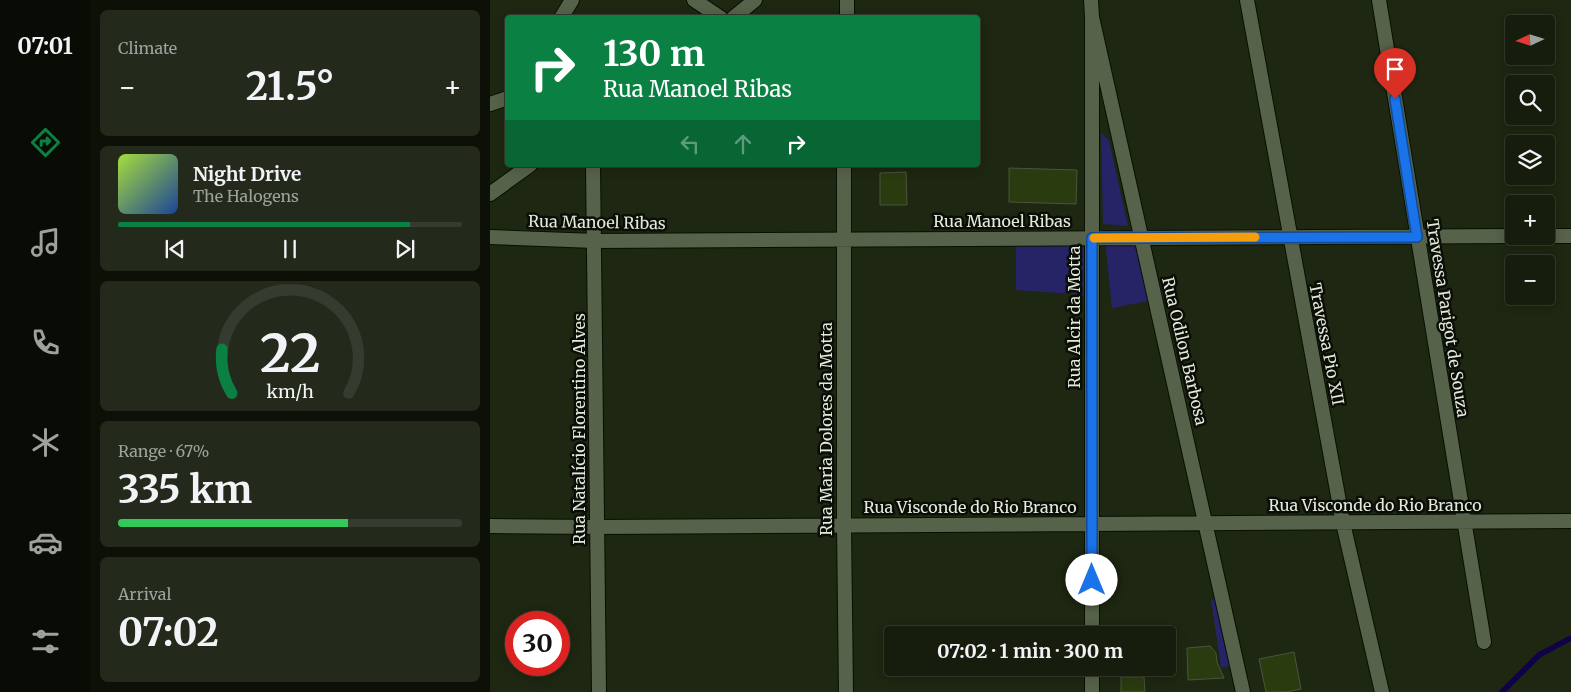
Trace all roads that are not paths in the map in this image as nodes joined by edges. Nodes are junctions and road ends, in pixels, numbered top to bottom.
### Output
1 (572, 0) edge
2 (694, 0) edge
3 (755, 0) edge
4 (847, 0) edge
5 (1091, 0) edge
6 (1247, 0) edge
7 (1379, 0) edge
8 (563, 15) edge
9 (716, 15) edge
10 (737, 15) edge
11 (846, 15) edge
12 (1092, 17) junction
13 (505, 99) edge
14 (490, 104) edge
15 (527, 167) edge
16 (593, 167) edge
17 (844, 167) edge
18 (490, 194) edge
19 (1505, 236) edge
20 (1555, 236) edge
21 (1571, 236) edge
22 (490, 237) edge
23 (1290, 237) junction
24 (1417, 237) junction
25 (1092, 238) junction
26 (1142, 238) junction
27 (843, 240) junction
28 (595, 241) junction
29 (1571, 521) edge
30 (1464, 522) junction
31 (1205, 523) junction
32 (1343, 523) junction
33 (1092, 524) junction
34 (490, 526) edge
35 (844, 526) junction
36 (596, 527) junction
37 (1092, 626) edge
38 (1484, 642) dead end
39 (1092, 676) edge
40 (599, 692) edge
41 (846, 692) edge
42 (1092, 692) edge
43 (1243, 692) edge
44 (1382, 692) edge

1 - 8 street
2 - 9 street
3 - 10 street
4 - 11 street
5 - 12 street, Rua Alcir da Motta
6 - 23 street, Travessa Pio XII
7 - 24 street, Travessa Parigot de Souza
12 - 25 street, Rua Alcir da Motta
12 - 26 street, Rua Odilon Barbosa
13 - 14 street
15 - 18 street
16 - 28 street, Rua Natalício Florentino Alves
17 - 27 street, Rua Maria Dolores da Motta
19 - 24 street, Rua Manoel Ribas
20 - 21 street
22 - 28 street, Rua Manoel Ribas
23 - 24 street, Rua Manoel Ribas
23 - 26 street, Rua Manoel Ribas
23 - 32 street, Travessa Pio XII
24 - 30 street, Travessa Parigot de Souza
25 - 26 street, Rua Manoel Ribas
25 - 27 street, Rua Manoel Ribas
25 - 33 street, Rua Alcir da Motta
26 - 31 street, Rua Odilon Barbosa
27 - 28 street, Rua Manoel Ribas
27 - 35 street, Rua Maria Dolores da Motta
28 - 36 street, Rua Natalício Florentino Alves
29 - 30 street, Rua Visconde do Rio Branco
30 - 32 street, Rua Visconde do Rio Branco
30 - 38 street, Travessa Parigot de Souza
31 - 32 street, Rua Visconde do Rio Branco
31 - 33 street, Rua Visconde do Rio Branco
31 - 43 street, Rua Odilon Barbosa
32 - 44 street, Travessa Pio XII
33 - 35 street, Rua Visconde do Rio Branco
33 - 37 street, Rua Alcir da Motta
34 - 36 street, Rua Visconde do Rio Branco
35 - 36 street, Rua Visconde do Rio Branco
35 - 41 street, Rua Maria Dolores da Motta
36 - 40 street, Rua Natalício Florentino Alves
39 - 42 street

